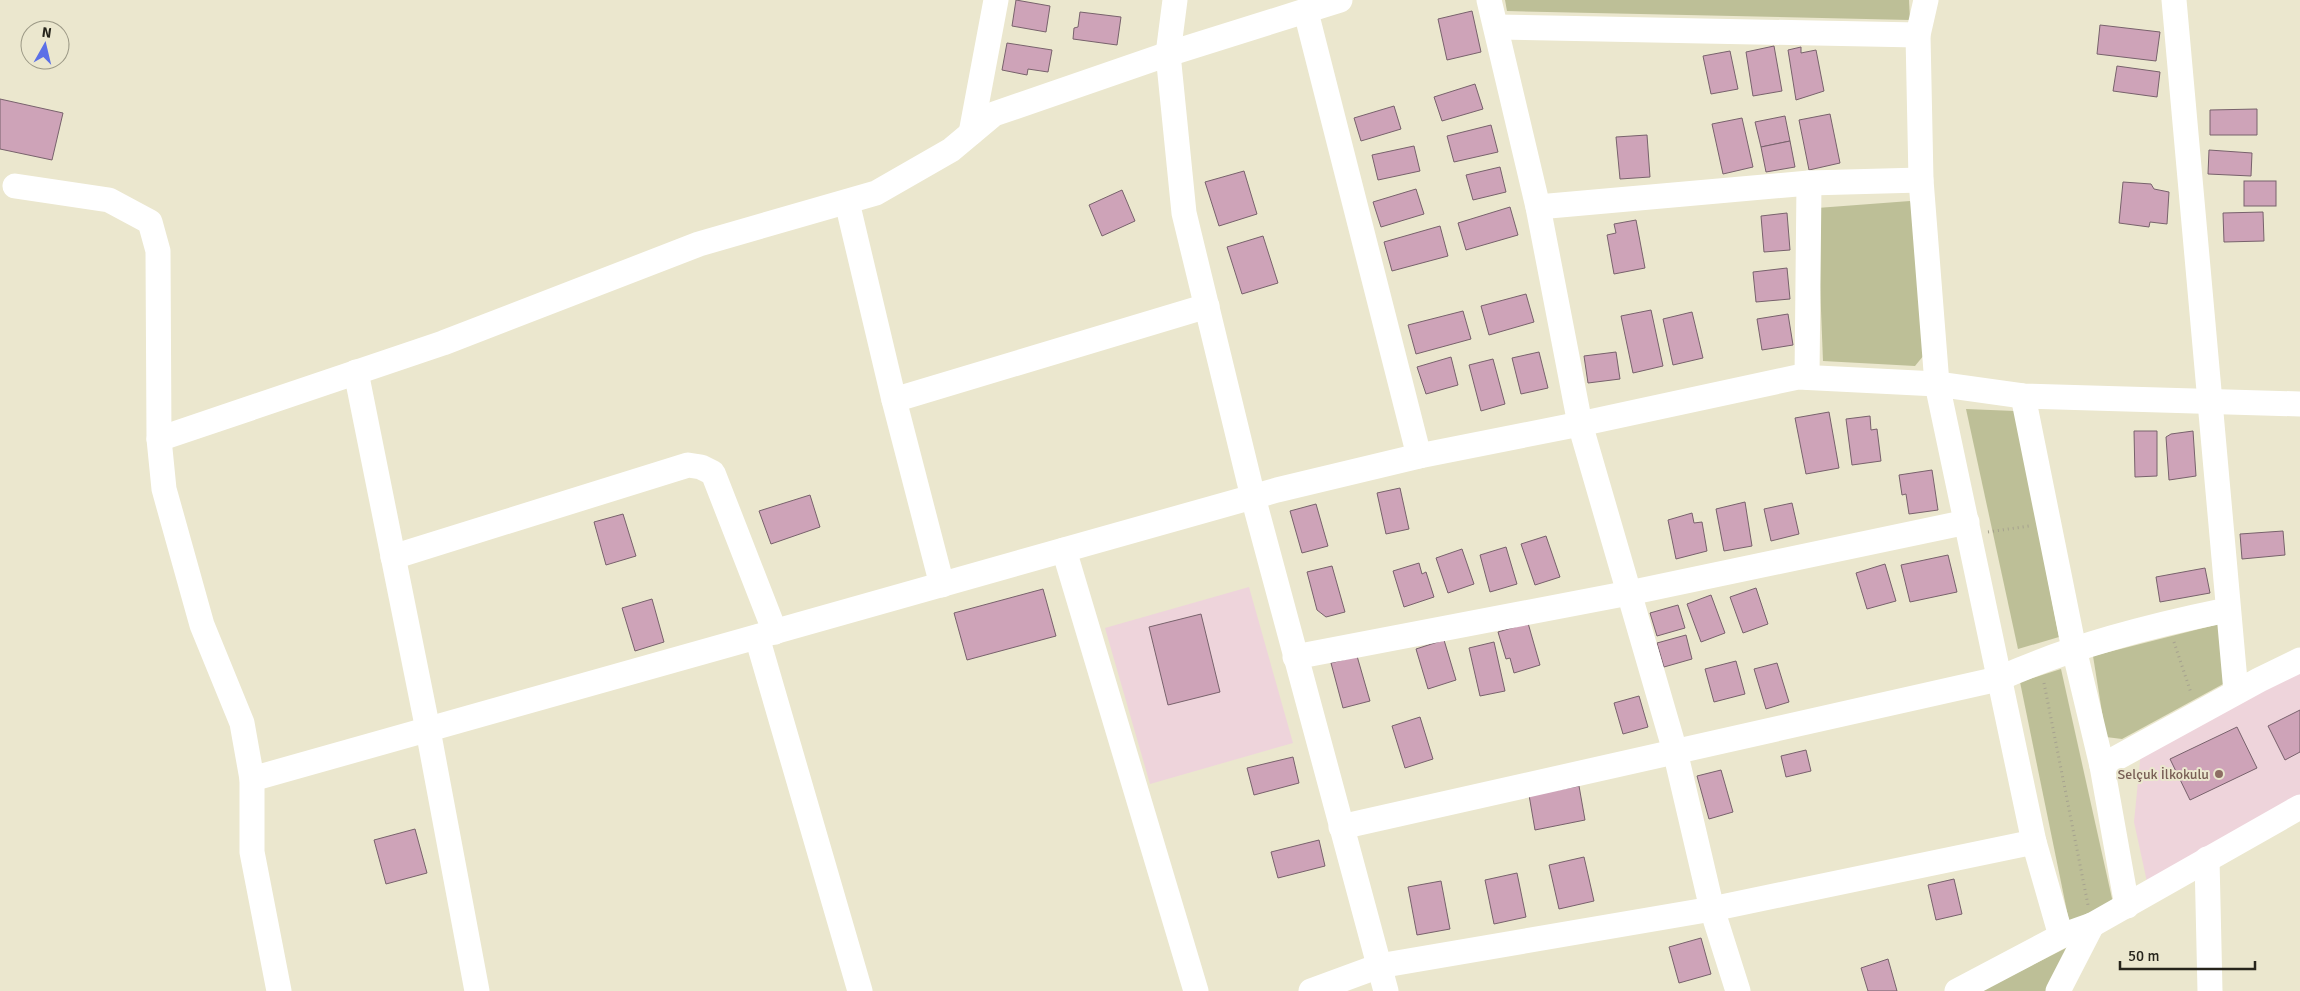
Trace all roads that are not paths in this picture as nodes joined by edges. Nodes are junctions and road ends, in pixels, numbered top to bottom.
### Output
1 (996, 0) edge
2 (1175, 0) edge
3 (1340, 0) edge
4 (1489, 0) edge
5 (1926, 0) edge
6 (2174, 0) edge
7 (1306, 12) junction
8 (1497, 26) junction
9 (1918, 35) junction
10 (1168, 54) junction
11 (972, 133) junction
12 (1921, 180) junction
13 (1809, 183) junction
14 (15, 186) dead end
15 (846, 202) junction
16 (1538, 207) junction
17 (1207, 306) junction
18 (356, 372) junction
19 (1807, 377) junction
20 (1937, 384) junction
21 (2024, 396) junction
22 (894, 400) junction
23 (2209, 403) junction
24 (2300, 404) edge
25 (1580, 424) junction
26 (159, 439) junction
27 (1419, 456) junction
28 (1253, 497) junction
29 (1968, 529) junction
30 (1064, 550) junction
31 (393, 557) junction
32 (942, 585) junction
33 (1629, 593) junction
34 (2228, 610) junction
35 (766, 634) junction
36 (2074, 649) junction
37 (1295, 657) junction
38 (2300, 660) edge
39 (1998, 679) junction
40 (2236, 692) junction
41 (428, 730) junction
42 (1675, 750) junction
43 (2102, 766) junction
44 (252, 779) junction
45 (2300, 807) edge
46 (1341, 827) junction
47 (2034, 842) junction
48 (2208, 859) junction
49 (2127, 906) junction
50 (1712, 909) junction
51 (2092, 925) junction
52 (2061, 936) junction
53 (1379, 966) junction
54 (280, 991) edge
55 (477, 991) edge
56 (860, 991) edge
57 (1196, 991) edge
58 (1311, 991) edge
59 (1386, 991) edge
60 (1738, 991) edge
61 (1957, 991) edge
62 (2058, 991) edge
63 (2210, 991) edge

1 - 11 street
2 - 10 street
3 - 7 street
4 - 8 street
5 - 9 street
6 - 23 street
7 - 10 street
7 - 27 street
8 - 9 street
8 - 16 street
9 - 12 street
10 - 11 street
10 - 17 street
11 - 15 street
12 - 13 street
12 - 20 street
13 - 16 street
13 - 19 street
14 - 26 street
15 - 18 street
15 - 22 street
16 - 25 street
17 - 22 street
17 - 28 street
18 - 26 street
18 - 31 street
19 - 20 street
19 - 25 street
20 - 21 street
20 - 29 street
21 - 23 street
21 - 36 street
22 - 32 street
23 - 24 street
23 - 34 street
25 - 27 street
25 - 33 street
26 - 44 street
27 - 28 street
28 - 30 street
28 - 37 street
29 - 33 street
29 - 39 street
30 - 32 street
30 - 57 street
31 - 35 street
31 - 41 street
32 - 35 street
33 - 37 street
33 - 42 street
34 - 36 street
34 - 40 street
35 - 41 street
35 - 56 street
36 - 39 street
36 - 43 street
37 - 46 street
38 - 40 street
39 - 42 street
39 - 47 street
40 - 43 street
41 - 44 street
41 - 55 street
42 - 46 street
42 - 50 street
43 - 49 street
44 - 54 street
45 - 48 street
46 - 53 street
47 - 50 street
47 - 52 street
48 - 49 street
48 - 63 street
49 - 51 street
50 - 53 street
50 - 60 street
51 - 52 street
51 - 62 street
52 - 61 street
53 - 58 street
53 - 59 street

